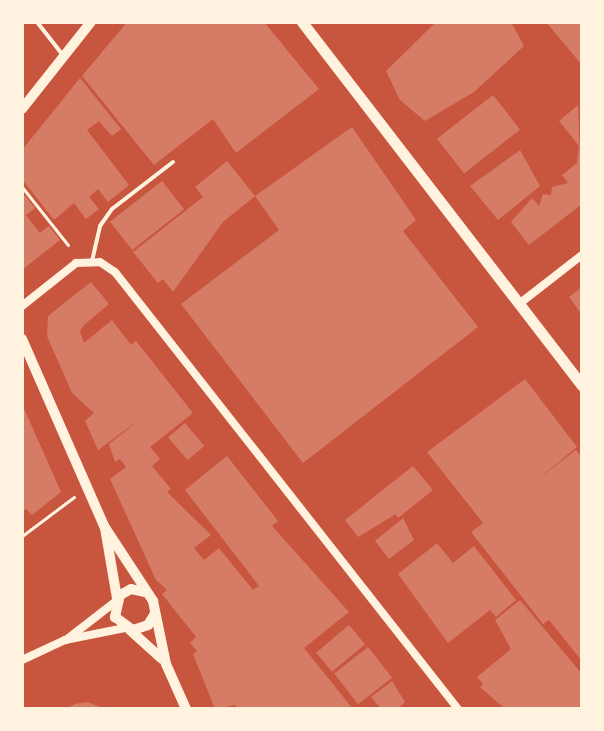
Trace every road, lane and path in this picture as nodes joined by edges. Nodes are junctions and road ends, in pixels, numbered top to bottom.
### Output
1 (37, 22) edge
2 (91, 22) edge
3 (302, 22) edge
4 (63, 56) junction
5 (22, 109) edge
6 (173, 162) dead end
7 (22, 187) edge
8 (68, 245) dead end
9 (582, 255) edge
10 (92, 261) junction
11 (519, 304) junction
12 (22, 306) edge
13 (22, 339) edge
14 (582, 386) edge
15 (74, 497) dead end
16 (104, 526) junction
17 (22, 536) edge
18 (144, 592) junction
19 (116, 600) junction
20 (154, 614) junction
21 (127, 629) junction
22 (65, 640) junction
23 (23, 659) edge
24 (166, 664) junction
25 (186, 709) edge
26 (458, 709) edge

1 - 4 lane
2 - 4 street
3 - 11 main road
4 - 5 street
6 - 10 lane
7 - 8 path
9 - 11 street
10 - 12 street
10 - 26 street
11 - 14 main road
13 - 16 street
15 - 17 path
16 - 18 street
16 - 19 street
18 - 19 street
18 - 20 street
19 - 21 street
19 - 22 street
20 - 21 street
20 - 24 street
21 - 22 street
21 - 24 street
22 - 23 street
24 - 25 street

